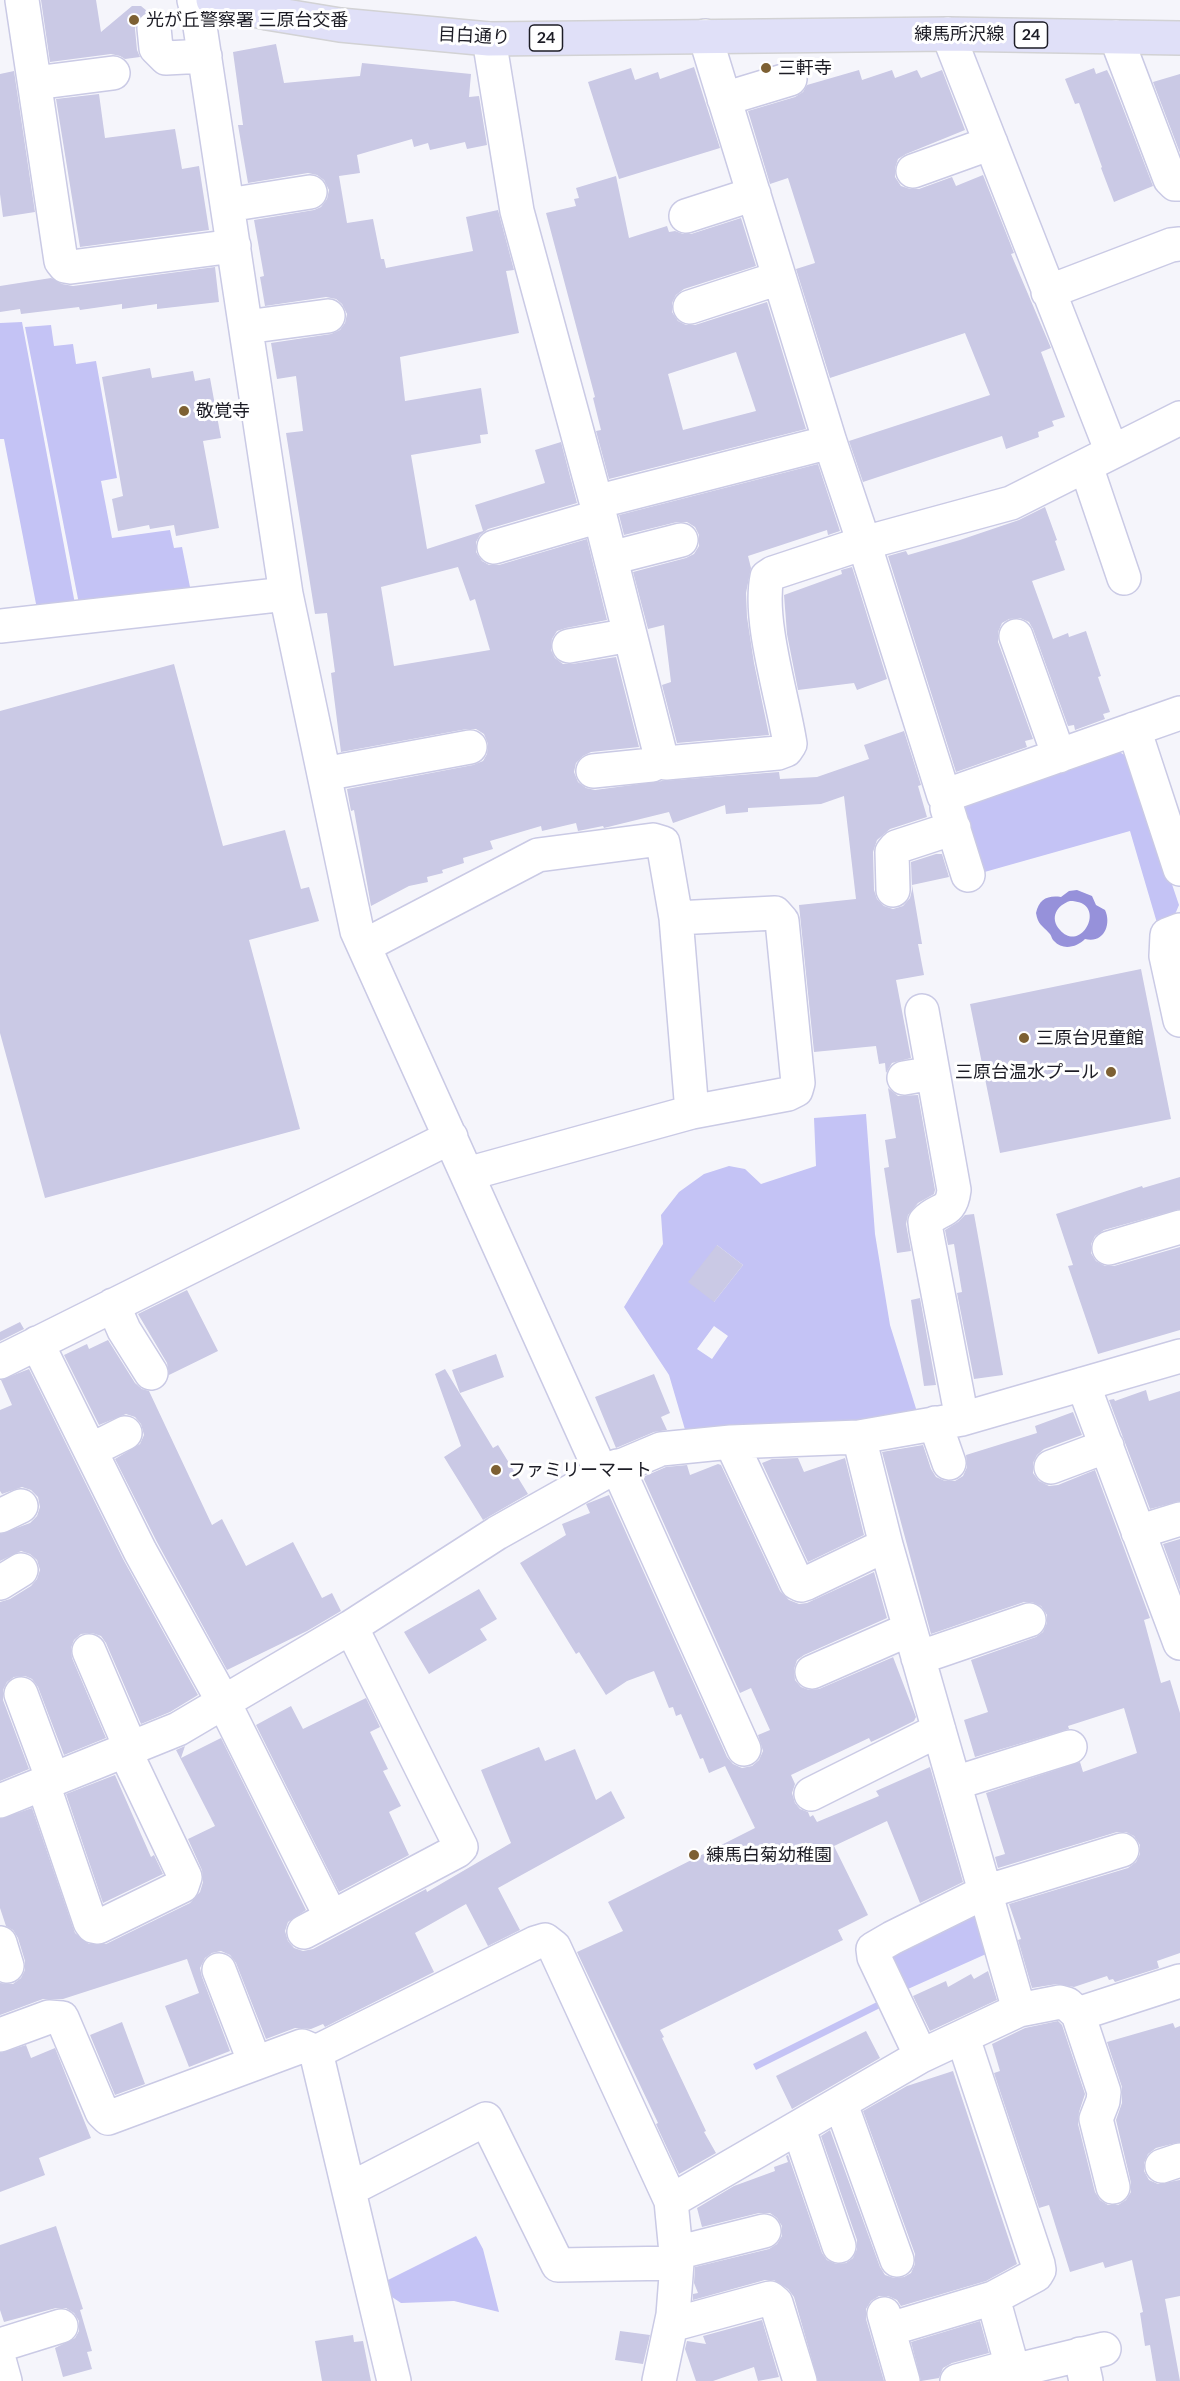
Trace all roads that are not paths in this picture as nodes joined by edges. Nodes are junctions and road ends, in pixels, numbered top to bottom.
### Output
1 (22, 0) edge
2 (194, 0) edge
3 (213, 0) edge
4 (154, 28) dead end
5 (881, 34) joint
6 (948, 34) junction
7 (705, 36) junction
8 (1116, 37) junction
9 (1180, 38) edge
10 (489, 39) junction
11 (205, 56) junction
12 (113, 73) dead end
13 (790, 79) dead end
14 (35, 83) junction
15 (724, 99) junction
16 (991, 143) junction
17 (913, 171) dead end
18 (1180, 184) edge
19 (310, 192) dead end
20 (754, 194) junction
21 (228, 205) junction
22 (686, 216) dead end
23 (1180, 244) edge
24 (234, 246) junction
25 (779, 278) junction
26 (1048, 292) junction
27 (690, 306) dead end
28 (328, 316) dead end
29 (246, 327) junction
30 (1180, 418) edge
31 (830, 442) junction
32 (1099, 459) junction
33 (598, 509) junction
34 (681, 540) dead end
35 (864, 543) junction
36 (494, 547) dead end
37 (610, 558) junction
38 (1124, 578) dead end
39 (286, 594) junction
40 (0, 626) edge
41 (630, 635) junction
42 (1016, 636) dead end
43 (569, 646) dead end
44 (1180, 714) edge
45 (1134, 729) junction
46 (470, 747) dead end
47 (1059, 756) junction
48 (662, 759) junction
49 (593, 771) dead end
50 (324, 774) junction
51 (944, 796) junction
52 (954, 828) junction
53 (1180, 869) edge
54 (969, 875) dead end
55 (893, 890) dead end
56 (676, 918) junction
57 (1180, 930) edge
58 (364, 946) junction
59 (922, 1011) dead end
60 (1180, 1020) edge
61 (692, 1112) junction
62 (451, 1137) junction
63 (467, 1174) junction
64 (1180, 1227) edge
65 (1109, 1248) dead end
66 (113, 1305) junction
67 (37, 1343) junction
68 (1180, 1356) edge
69 (0, 1362) edge
70 (151, 1373) dead end
71 (1083, 1384) junction
72 (949, 1421) junction
73 (125, 1433) dead end
74 (859, 1437) junction
75 (731, 1443) junction
76 (1107, 1446) junction
77 (91, 1450) junction
78 (949, 1463) dead end
79 (1051, 1467) dead end
80 (610, 1470) junction
81 (1180, 1519) edge
82 (1138, 1532) junction
83 (886, 1545) junction
84 (1029, 1620) dead end
85 (351, 1627) junction
86 (1180, 1643) edge
87 (914, 1644) junction
88 (89, 1651) dead end
89 (812, 1672) dead end
90 (21, 1694) dead end
91 (224, 1703) junction
92 (939, 1730) junction
93 (1070, 1746) dead end
94 (744, 1749) dead end
95 (128, 1750) junction
96 (48, 1782) junction
97 (955, 1783) junction
98 (811, 1794) dead end
99 (0, 1801) edge
100 (1122, 1850) dead end
101 (985, 1892) junction
102 (219, 1970) dead end
103 (1180, 1981) edge
104 (1019, 2010) junction
105 (1078, 2014) junction
106 (0, 2035) edge
107 (963, 2038) junction
108 (316, 2052) junction
109 (921, 2056) junction
110 (255, 2063) junction
111 (841, 2104) junction
112 (799, 2129) junction
113 (1113, 2187) dead end
114 (350, 2188) junction
115 (671, 2201) junction
116 (765, 2231) dead end
117 (839, 2246) dead end
118 (677, 2258) junction
119 (897, 2260) dead end
120 (993, 2298) junction
121 (670, 2325) junction
122 (62, 2326) dead end
123 (0, 2345) edge
124 (1090, 2361) edge
125 (0, 2363) edge
126 (1014, 2373) edge
127 (665, 2376) edge
128 (5, 2381) edge
129 (394, 2381) edge
130 (800, 2381) edge
131 (903, 2381) edge
132 (957, 2381) edge

1 - 14 street
2 - 11 street
3 - 10 main road, 目白通り / 24
4 - 11 street
5 - 6 main road, 練馬所沢線 / 24
5 - 7 main road, 目白通り / 24
6 - 8 main road, 練馬所沢線 / 24
6 - 16 street
7 - 10 main road, 目白通り / 24
7 - 15 street
8 - 9 main road, 練馬所沢線 / 24
8 - 18 street
10 - 33 street
11 - 21 street
12 - 14 street
13 - 15 street
14 - 24 street
15 - 20 street
16 - 17 street
16 - 26 street
19 - 21 street
20 - 22 street
20 - 25 street
21 - 24 street
23 - 26 street
24 - 29 street
25 - 27 street
25 - 31 street
26 - 32 street
28 - 29 street
29 - 39 street
30 - 32 street
31 - 33 street
31 - 35 street
32 - 35 street
32 - 38 street
33 - 36 street
33 - 37 street
34 - 37 street
35 - 48 street
35 - 51 street
37 - 41 street
39 - 40 street
39 - 50 street
41 - 43 street
41 - 48 street
42 - 47 street
44 - 45 street
45 - 47 street
45 - 53 street
46 - 50 street
47 - 51 street
48 - 49 street
50 - 58 street
51 - 52 street
52 - 54 street
52 - 55 street
56 - 58 street
56 - 61 street
56 - 61 street
57 - 60 street
58 - 62 street
59 - 72 street
61 - 63 street
62 - 63 street
62 - 66 street
63 - 80 street
64 - 65 street
66 - 67 street
66 - 70 street
67 - 69 street
67 - 77 street
68 - 71 street
71 - 72 street
71 - 76 street
72 - 74 street
72 - 78 street
73 - 77 street
74 - 75 street
74 - 83 street
75 - 80 street
75 - 83 street
76 - 79 street
76 - 82 street
77 - 91 street
80 - 85 street
80 - 94 street
81 - 82 street
82 - 86 street
83 - 87 street
84 - 87 street
85 - 91 street
85 - 91 street
87 - 89 street
87 - 92 street
88 - 95 street
90 - 96 street
91 - 95 street
92 - 97 street
92 - 98 street
93 - 97 street
95 - 96 street
95 - 96 street
96 - 99 street
97 - 101 street
100 - 101 street
101 - 104 street
101 - 109 street
102 - 110 street
103 - 105 street
104 - 105 street
104 - 107 street
105 - 113 street
106 - 110 street
107 - 109 street
107 - 120 street
108 - 110 street
108 - 114 street
108 - 115 street
109 - 111 street
111 - 112 street
111 - 119 street
112 - 115 street
112 - 117 street
114 - 118 street
114 - 129 street
115 - 118 street
116 - 118 street
118 - 121 street
120 - 126 street
120 - 131 street
121 - 127 street
121 - 130 street
122 - 123 street
124 - 126 street
125 - 128 street
126 - 132 street

